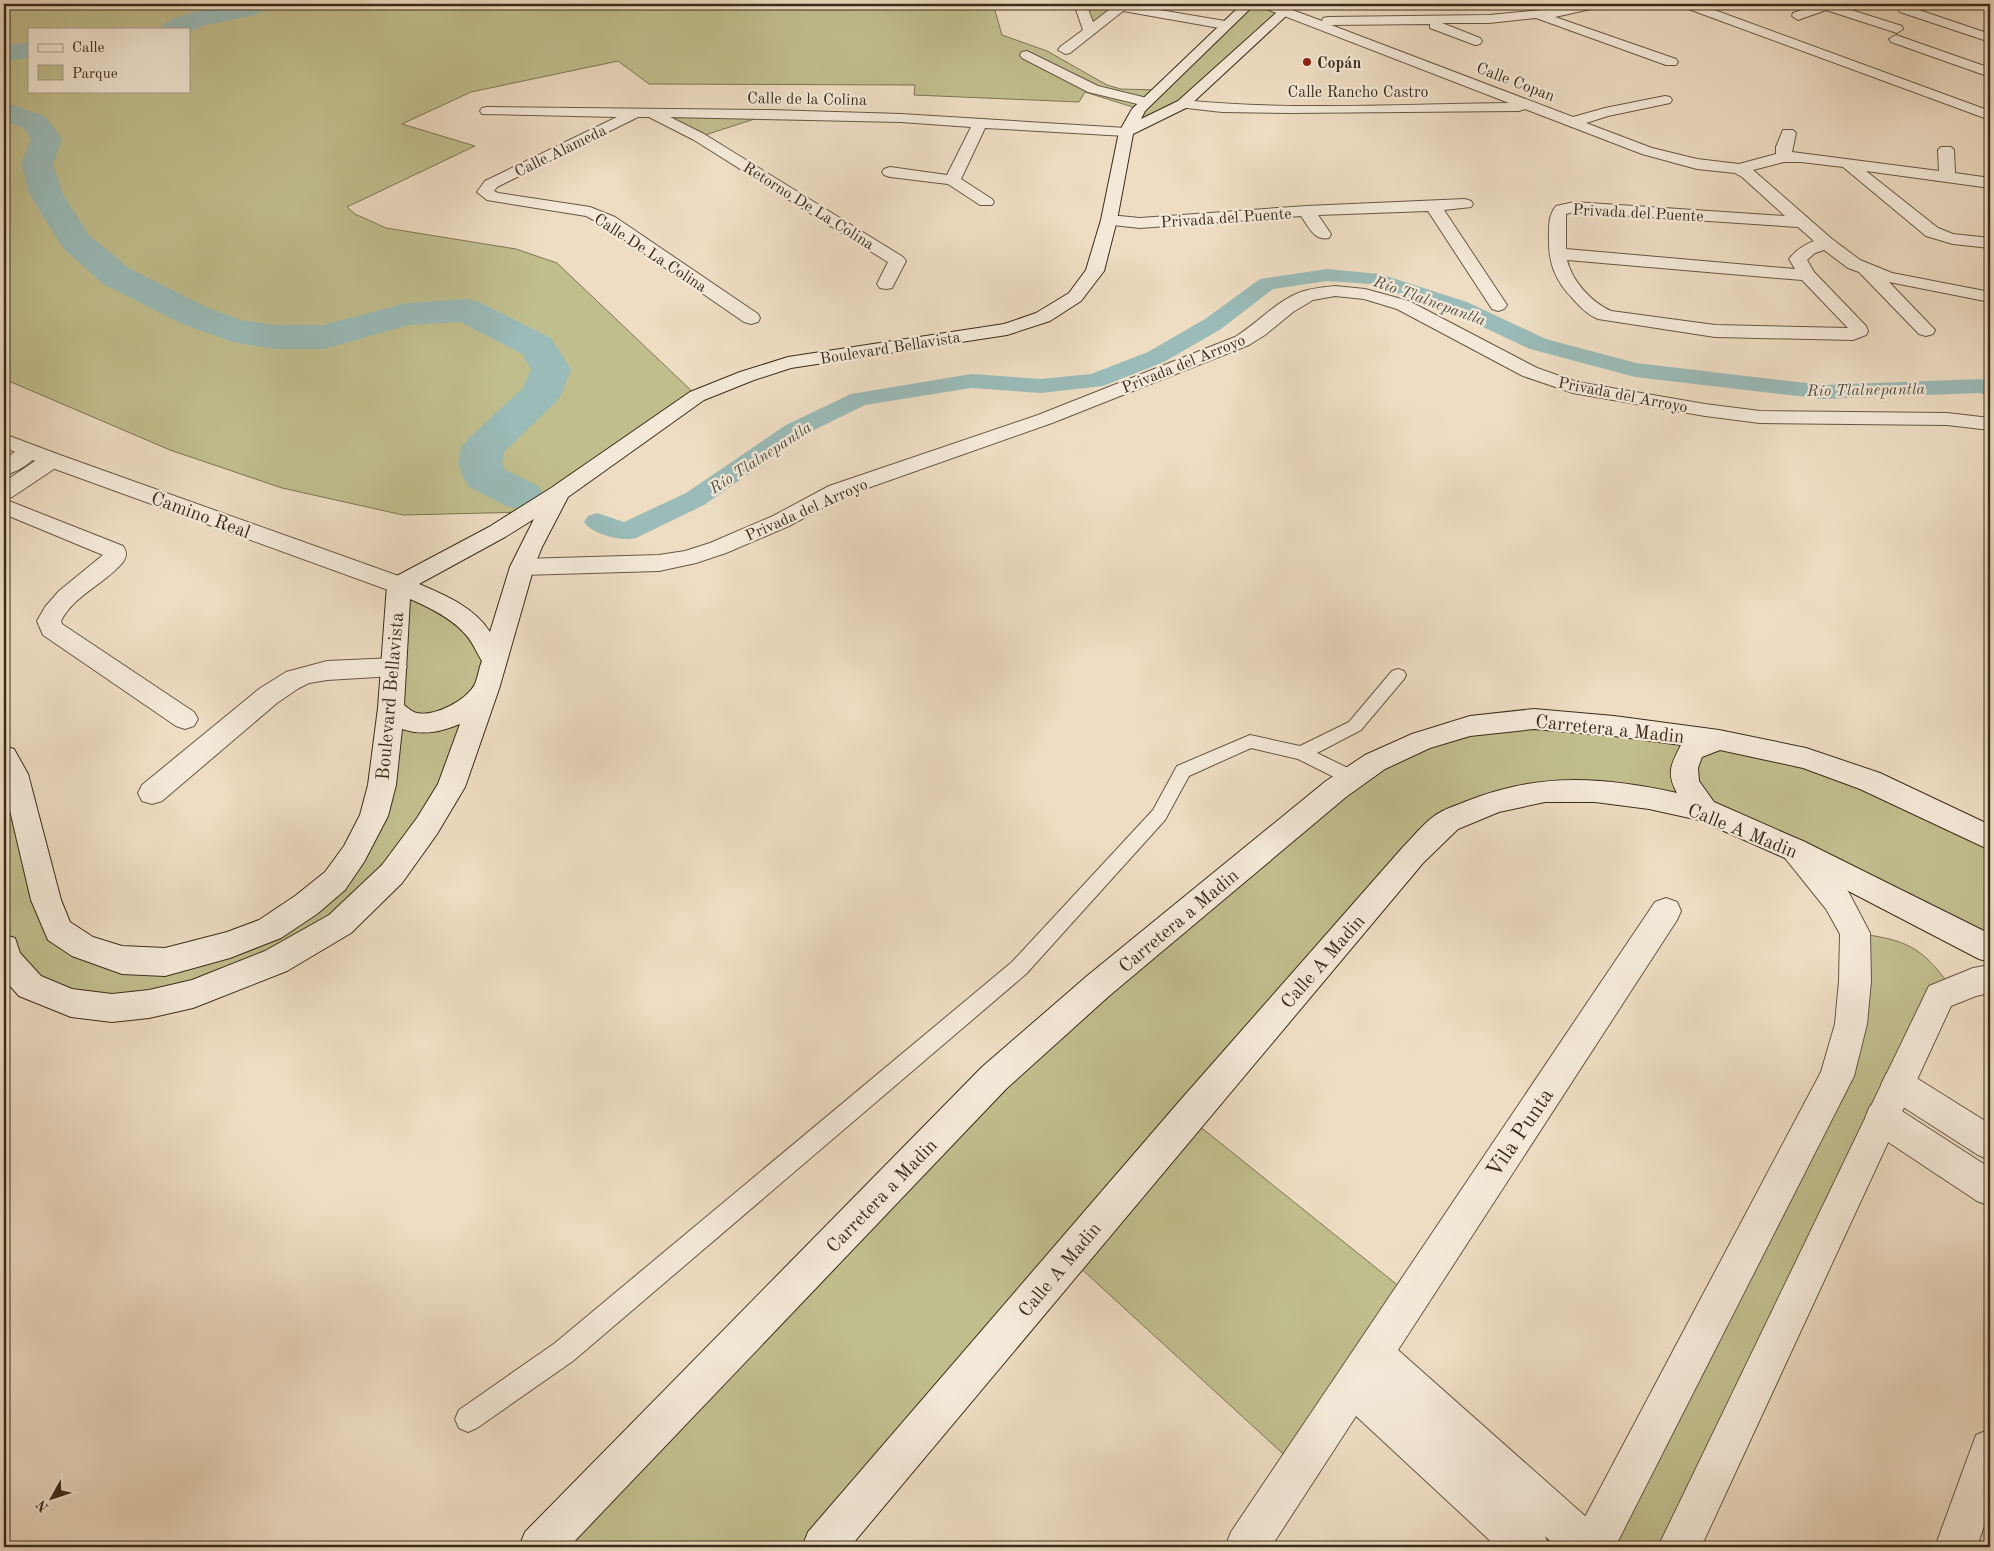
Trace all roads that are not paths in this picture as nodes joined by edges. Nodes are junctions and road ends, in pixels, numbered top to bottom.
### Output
1 (1080, 4) edge
2 (1249, 4) edge
3 (1265, 4) edge
4 (1596, 4) edge
5 (1118, 5) edge
6 (1691, 5) edge
7 (1823, 5) edge
8 (1904, 6) edge
9 (1289, 8) edge
10 (1537, 15) junction
11 (1680, 16) dead end
12 (1798, 16) dead end
13 (1311, 21) junction
14 (1431, 24) junction
15 (1225, 25) junction
16 (1717, 29) dead end
17 (1088, 30) junction
18 (1894, 37) junction
19 (1990, 38) edge
20 (1475, 41) dead end
21 (1065, 50) dead end
22 (1027, 55) dead end
23 (1670, 62) dead end
24 (1847, 63) junction
25 (1990, 73) edge
26 (1665, 100) dead end
27 (1146, 102) junction
28 (1183, 104) junction
29 (1533, 107) junction
30 (486, 111) dead end
31 (644, 112) junction
32 (770, 114) junction
33 (1990, 116) edge
34 (1573, 122) junction
35 (980, 123) junction
36 (1126, 132) junction
37 (1788, 133) dead end
38 (699, 138) junction
39 (1946, 150) dead end
40 (1784, 157) junction
41 (1847, 163) junction
42 (1739, 168) junction
43 (890, 172) dead end
44 (1947, 176) junction
45 (952, 180) junction
46 (1990, 183) edge
47 (1875, 185) junction
48 (1990, 190) edge
49 (485, 192) joint
50 (986, 202) dead end
51 (1465, 204) dead end
52 (1433, 205) junction
53 (1306, 211) junction
54 (1109, 220) junction
55 (1804, 222) junction
56 (1323, 234) dead end
57 (1826, 243) junction
58 (1990, 243) edge
59 (1558, 254) junction
60 (1866, 270) junction
61 (1807, 275) junction
62 (886, 284) dead end
63 (1990, 297) edge
64 (1498, 305) dead end
65 (751, 318) dead end
66 (1926, 330) dead end
67 (1990, 424) edge
68 (4, 440) edge
69 (30, 451) junction
70 (52, 460) junction
71 (4, 469) edge
72 (4, 492) edge
73 (554, 498) junction
74 (4, 506) edge
75 (527, 556) junction
76 (399, 585) junction
77 (494, 660) junction
78 (394, 668) junction
79 (1398, 675) dead end
80 (486, 689) junction
81 (391, 708) junction
82 (185, 719) dead end
83 (1719, 740) junction
84 (1302, 753) junction
85 (4, 756) edge
86 (1352, 778) junction
87 (152, 793) dead end
88 (1704, 810) junction
89 (1990, 838) edge
90 (1795, 850) junction
91 (1666, 911) dead end
92 (4, 948) edge
93 (1990, 949) edge
94 (1990, 979) edge
95 (1898, 1085) junction
96 (1882, 1118) junction
97 (1990, 1143) edge
98 (1990, 1188) edge
99 (1362, 1370) junction
100 (468, 1419) dead end
101 (1990, 1449) edge
102 (540, 1547) edge
103 (823, 1547) edge
104 (1246, 1547) edge
105 (1528, 1547) edge
106 (1590, 1547) edge
107 (1679, 1547) edge
108 (1956, 1547) edge

1 - 17 street
2 - 15 street, Boulevard Bellavista
3 - 9 street, Calle Copan
4 - 10 street
5 - 15 street
5 - 17 street
6 - 11 street
6 - 24 street
7 - 12 street
7 - 18 street
8 - 18 street
8 - 19 street
9 - 13 street, Calle Copan
9 - 28 street
10 - 14 street
10 - 23 street
13 - 14 street
13 - 29 street, Calle Copan
14 - 20 street
15 - 27 street, Boulevard Bellavista
16 - 24 street
17 - 21 street
18 - 25 street
22 - 27 street
24 - 33 street
26 - 34 street
27 - 36 street, Boulevard Bellavista
28 - 29 street, Calle Rancho Castro
28 - 36 street
29 - 34 street, Calle Copan
30 - 31 street, Calle de la Colina
31 - 32 street, Calle de la Colina
31 - 38 street, Retorno De La Colina
31 - 49 street, Calle Alameda
32 - 35 street, Calle de la Colina
32 - 38 street
34 - 42 street, Calle Copan
35 - 36 street, Calle de la Colina
35 - 45 street
36 - 54 street, Boulevard Bellavista
37 - 40 street
38 - 62 street, Retorno De La Colina
39 - 44 street
40 - 41 street
40 - 42 street
41 - 44 street
41 - 47 street
42 - 55 street
43 - 45 street
44 - 46 street
45 - 50 street
47 - 48 street
47 - 58 street
49 - 65 street, Calle De La Colina
51 - 52 street, Privada del Puente
52 - 53 street, Privada del Puente
52 - 64 street
53 - 54 street, Privada del Puente
53 - 56 street
54 - 73 street, Boulevard Bellavista
55 - 57 street
55 - 59 street, Privada del Puente
57 - 60 street
57 - 61 street
59 - 61 street
59 - 61 street, Privada del Puente
60 - 63 street
60 - 66 street
67 - 75 street, Privada del Arroyo
68 - 69 street, Camino Real
69 - 70 street, Camino Real
69 - 71 street
70 - 72 street
70 - 76 street, Camino Real
73 - 75 street, Boulevard Bellavista
73 - 76 street, Boulevard Bellavista
74 - 82 street
75 - 77 street, Boulevard Bellavista
76 - 77 street, Camino Real
76 - 78 street, Boulevard Bellavista
77 - 80 street, Boulevard Bellavista
78 - 81 street, Boulevard Bellavista
78 - 87 street
79 - 84 lane
80 - 81 street
80 - 92 street, Boulevard Bellavista
81 - 85 street, Boulevard Bellavista
83 - 86 street, Carretera a Madin
83 - 88 street
83 - 89 street, Carretera a Madin
84 - 86 lane
84 - 100 lane
86 - 102 street, Carretera a Madin
88 - 90 street, Calle A Madin
88 - 103 street, Calle A Madin
90 - 93 street, Calle A Madin
90 - 106 street
91 - 99 street, Vila Punta
94 - 95 street
95 - 96 street
95 - 97 street
96 - 98 street
96 - 107 street
99 - 104 street, Vila Punta
99 - 105 street
99 - 106 street
101 - 108 street

